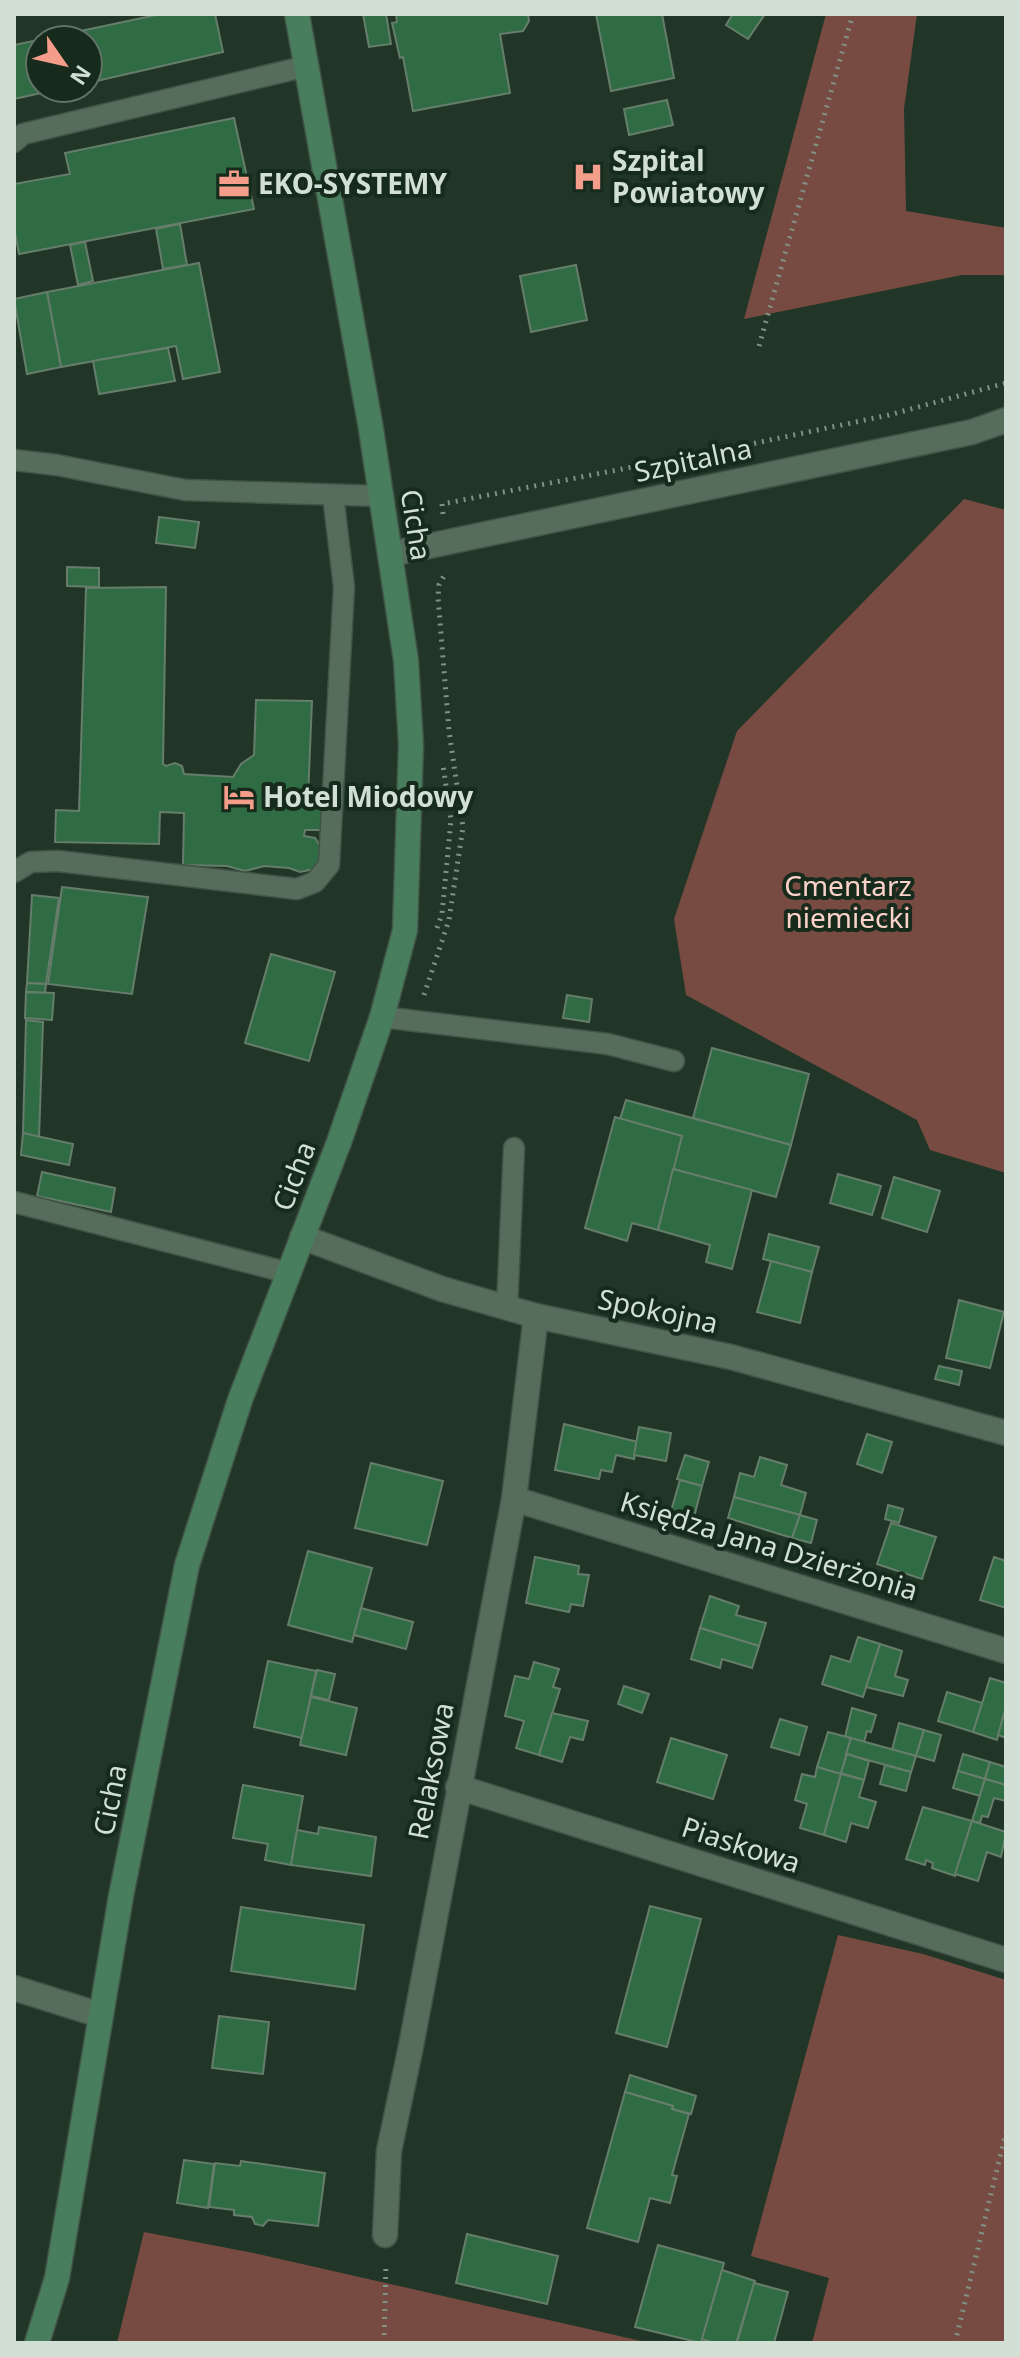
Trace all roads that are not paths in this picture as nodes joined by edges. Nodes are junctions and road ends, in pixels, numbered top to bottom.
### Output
1 (297, 14) edge
2 (307, 66) junction
3 (14, 142) edge
4 (1006, 420) edge
5 (14, 460) edge
6 (333, 495) junction
7 (380, 496) junction
8 (391, 554) junction
9 (14, 872) edge
10 (382, 1017) junction
11 (674, 1061) dead end
12 (514, 1148) dead end
13 (14, 1202) edge
14 (302, 1237) junction
15 (289, 1273) junction
16 (507, 1308) junction
17 (536, 1316) junction
18 (1006, 1433) edge
19 (514, 1499) junction
20 (1006, 1651) edge
21 (458, 1787) junction
22 (1006, 1960) edge
23 (14, 1988) edge
24 (100, 2015) junction
25 (385, 2235) road end
26 (37, 2343) edge

1 - 2 street, Cicha
2 - 3 lane
2 - 7 street, Cicha
4 - 8 street, Szpitalna
5 - 6 lane
6 - 7 lane
6 - 9 lane
7 - 8 street, Cicha
8 - 10 street, Cicha
10 - 11 lane
10 - 14 street, Cicha
12 - 16 lane
13 - 15 lane
14 - 15 street, Cicha
14 - 16 street, Spokojna
15 - 24 street, Cicha
16 - 17 street, Spokojna
17 - 18 street, Spokojna
17 - 19 street, Relaksowa
19 - 20 street, Księdza Jana Dzierżonia
19 - 21 street, Relaksowa
21 - 22 street, Piaskowa
21 - 25 street, Relaksowa
23 - 24 street
24 - 26 street, Cicha

